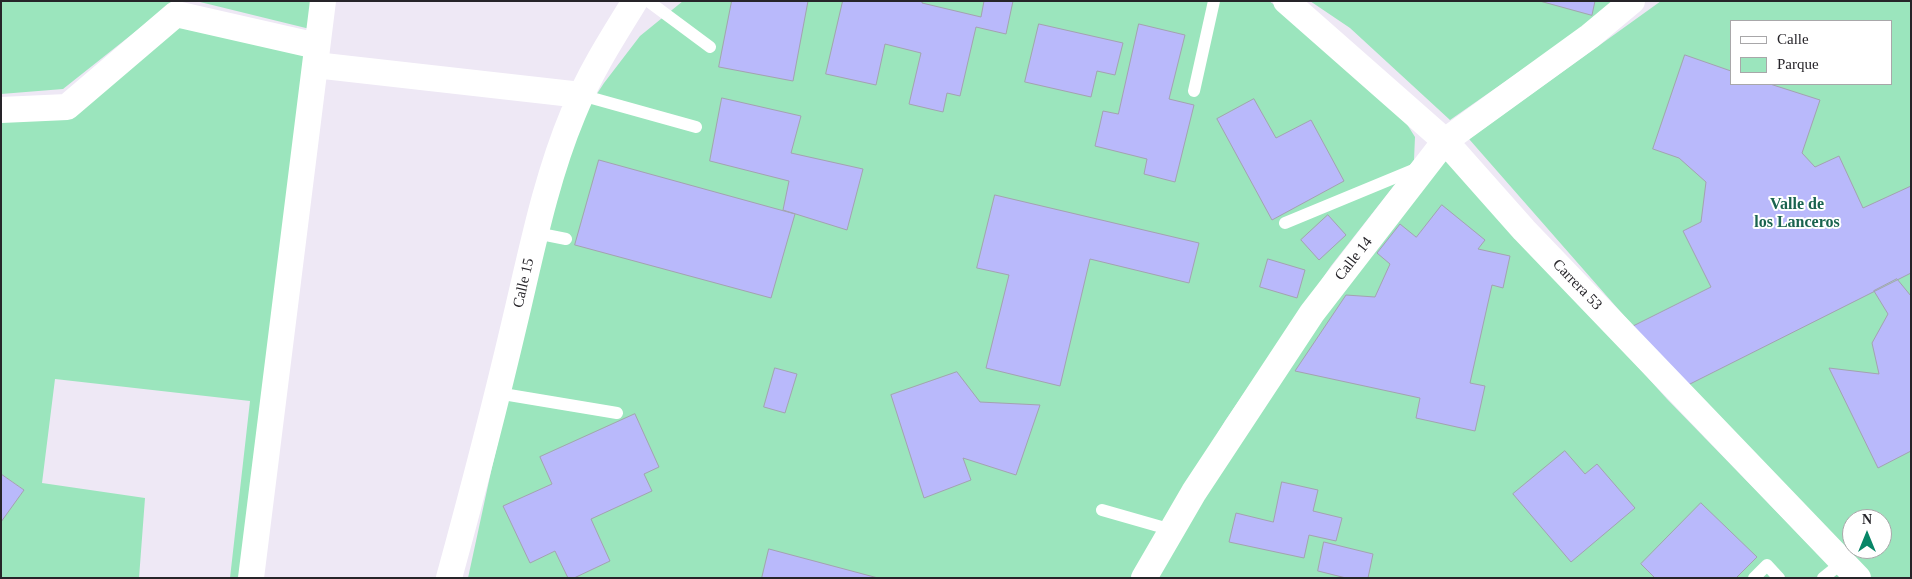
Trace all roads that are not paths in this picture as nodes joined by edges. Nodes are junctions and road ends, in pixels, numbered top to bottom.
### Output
1 (323, 1) edge
2 (635, 1) edge
3 (648, 1) edge
4 (1214, 1) edge
5 (1286, 1) edge
6 (1632, 1) edge
7 (710, 47) dead end
8 (316, 56) junction
9 (1194, 91) dead end
10 (581, 96) junction
11 (1, 110) edge
12 (696, 127) dead end
13 (1445, 142) junction
14 (1427, 164) junction
15 (1284, 223) dead end
16 (536, 232) junction
17 (566, 239) dead end
18 (497, 393) junction
19 (617, 413) dead end
20 (1102, 510) dead end
21 (1172, 530) junction
22 (1842, 572) edge
23 (251, 578) edge
24 (449, 578) edge
25 (1144, 578) edge
26 (1754, 578) edge
27 (1779, 578) edge

1 - 8 street
2 - 10 street, Calle 15
3 - 7 lane
4 - 9 lane
5 - 13 street, Carrera 53
6 - 13 street, Calle 14
8 - 10 street
8 - 11 street
8 - 23 street
10 - 12 lane
10 - 16 street, Calle 15
13 - 14 street, Calle 14
13 - 22 street, Carrera 53
14 - 15 lane
14 - 21 street, Calle 14
16 - 17 lane
16 - 18 street, Calle 15
18 - 19 lane
18 - 24 street, Calle 15
20 - 21 lane
21 - 25 street, Calle 14
26 - 27 lane

